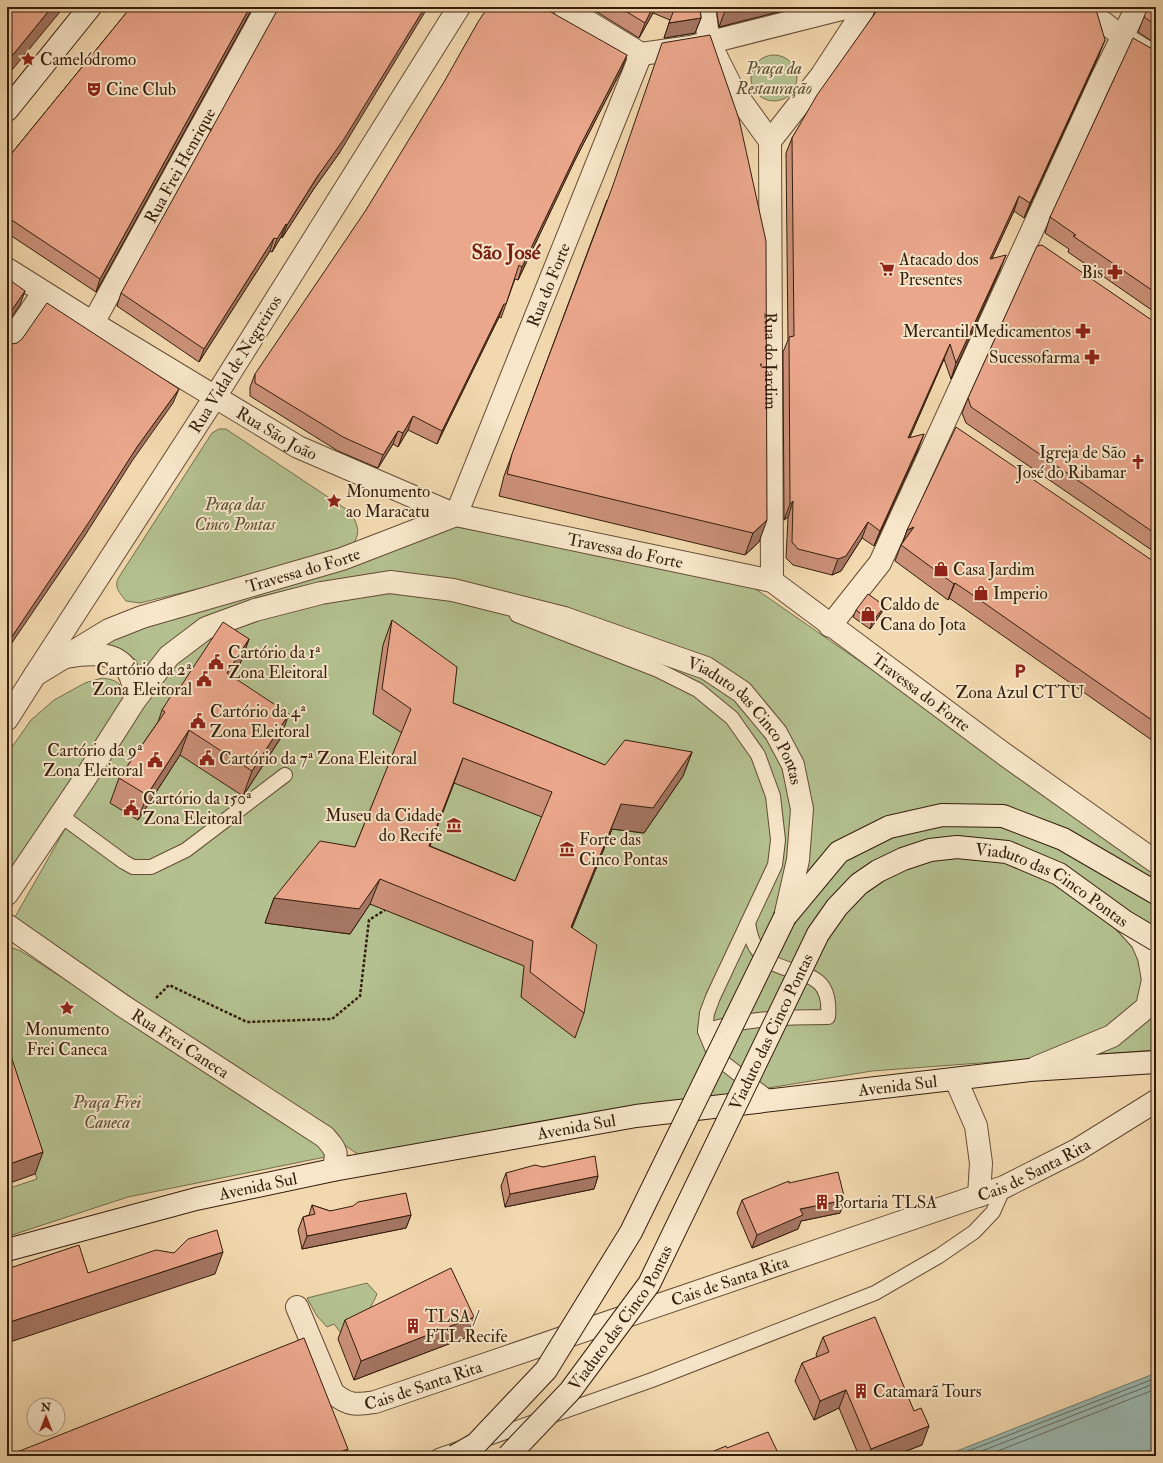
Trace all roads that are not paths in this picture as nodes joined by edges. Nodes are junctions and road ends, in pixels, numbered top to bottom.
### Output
1 (90, 7) edge
2 (267, 7) edge
3 (459, 7) edge
4 (564, 7) edge
5 (704, 7) edge
6 (849, 7) edge
7 (866, 7) edge
8 (1084, 7) edge
9 (1137, 7) edge
10 (1123, 36) junction
11 (700, 44) junction
12 (641, 54) junction
13 (1156, 57) edge
14 (7, 110) edge
15 (770, 141) junction
16 (1028, 240) junction
17 (1048, 254) edge
18 (7, 269) edge
19 (43, 293) junction
20 (93, 324) junction
21 (7, 346) edge
22 (215, 397) junction
23 (944, 423) junction
24 (963, 436) edge
25 (456, 515) junction
26 (772, 581) junction
27 (453, 590) junction
28 (830, 626) junction
29 (62, 658) junction
30 (35, 674) junction
31 (135, 700) junction
32 (7, 719) edge
33 (285, 775) dead end
34 (60, 815) junction
35 (1156, 862) edge
36 (1156, 893) edge
37 (7, 894) edge
38 (785, 918) junction
39 (748, 923) junction
40 (7, 925) edge
41 (1149, 940) edge
42 (705, 1031) junction
43 (1156, 1062) edge
44 (1030, 1070) junction
45 (956, 1080) junction
46 (770, 1099) junction
47 (1156, 1101) edge
48 (325, 1137) junction
49 (377, 1163) junction
50 (333, 1170) junction
51 (1004, 1187) junction
52 (979, 1196) junction
53 (7, 1250) edge
54 (297, 1307) dead end
55 (438, 1456) edge
56 (455, 1456) edge
57 (508, 1456) edge

1 - 14 street
2 - 20 street, Rua Frei Henrique
3 - 22 street, Rua Vidal de Negreiros
4 - 12 street
5 - 11 street
6 - 11 street
7 - 15 street
8 - 10 street
9 - 10 street
10 - 13 street
10 - 16 street
11 - 12 street
11 - 15 street
12 - 25 street, Rua do Forte
15 - 26 street, Rua do Jardim
16 - 17 street
16 - 23 street
18 - 19 street, Rua São João
19 - 20 street, Rua São João
19 - 21 street
20 - 22 street, Rua São João
22 - 25 street, Rua São João
22 - 30 street, Rua Vidal de Negreiros
23 - 24 street
23 - 28 street
25 - 26 street, Travessa do Forte
25 - 29 street, Travessa do Forte
26 - 28 street, Travessa do Forte
27 - 31 street
27 - 38 street, Viaduto das Cinco Pontas
27 - 39 lane
28 - 35 street, Travessa do Forte
29 - 30 street, Travessa do Forte
29 - 31 street
30 - 32 street, Rua Vidal de Negreiros
31 - 34 street
33 - 34 lane
34 - 37 street
36 - 38 street, Viaduto das Cinco Pontas
38 - 56 street, Viaduto das Cinco Pontas, bridge
39 - 42 lane
39 - 42 lane
40 - 48 street, Rua Frei Caneca
41 - 44 street
41 - 57 street, Viaduto das Cinco Pontas, bridge
42 - 46 lane
43 - 44 street, Avenida Sul
44 - 45 street, Avenida Sul
45 - 46 street, Avenida Sul
45 - 52 street
46 - 49 street, Avenida Sul
47 - 51 street, Cais de Santa Rita
48 - 49 street
48 - 50 street, Rua Frei Caneca
49 - 50 street, Avenida Sul
50 - 53 street, Avenida Sul
51 - 52 street, Cais de Santa Rita
51 - 55 lane
52 - 54 street, Cais de Santa Rita

